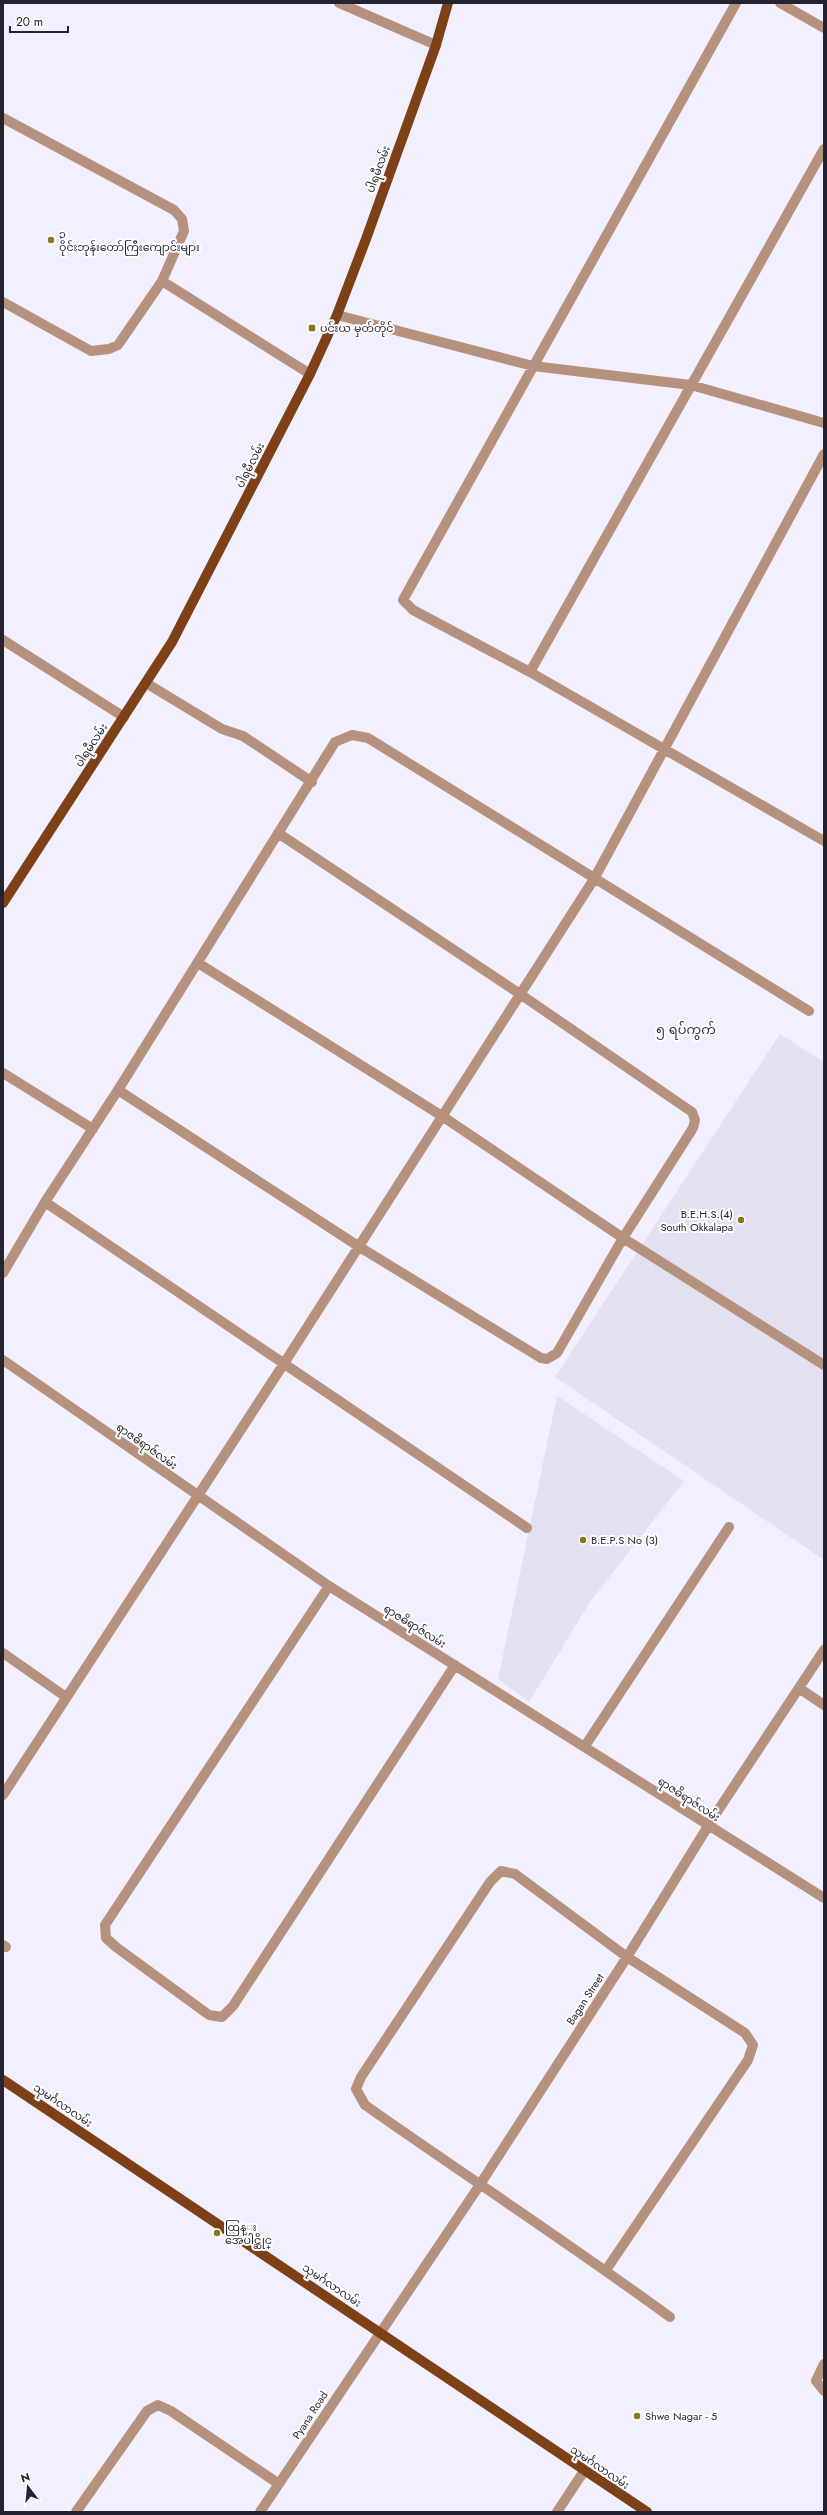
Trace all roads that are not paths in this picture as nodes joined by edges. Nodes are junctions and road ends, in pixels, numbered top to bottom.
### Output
1 (339, 3) edge
2 (448, 3) edge
3 (736, 3) edge
4 (780, 3) edge
5 (824, 28) edge
6 (436, 45) junction
7 (3, 118) edge
8 (824, 149) edge
9 (162, 281) junction
10 (3, 302) edge
11 (337, 315) junction
12 (533, 366) junction
13 (310, 374) junction
14 (691, 385) junction
15 (824, 423) edge
16 (824, 454) edge
17 (3, 640) edge
18 (530, 672) junction
19 (146, 683) junction
20 (124, 717) junction
21 (664, 749) junction
22 (312, 782) junction
23 (278, 833) junction
24 (824, 841) edge
25 (594, 879) junction
26 (3, 903) edge
27 (198, 963) junction
28 (520, 994) junction
29 (809, 1012) dead end
30 (3, 1073) edge
31 (118, 1090) junction
32 (442, 1116) junction
33 (93, 1129) junction
34 (45, 1202) junction
35 (623, 1238) junction
36 (358, 1246) junction
37 (3, 1273) edge
38 (3, 1360) edge
39 (283, 1365) junction
40 (824, 1365) edge
41 (198, 1496) junction
42 (729, 1527) dead end
43 (527, 1528) dead end
44 (329, 1586) junction
45 (824, 1650) edge
46 (3, 1653) edge
47 (455, 1664) junction
48 (799, 1688) junction
49 (66, 1697) junction
50 (824, 1705) edge
51 (585, 1746) junction
52 (3, 1795) edge
53 (708, 1825) junction
54 (824, 1898) edge
55 (627, 1957) junction
56 (3, 2080) edge
57 (479, 2186) junction
58 (606, 2270) junction
59 (670, 2317) dead end
60 (380, 2331) junction
61 (824, 2364) edge
62 (824, 2391) edge
63 (584, 2471) junction
64 (279, 2484) junction
65 (76, 2512) edge
66 (260, 2512) edge
67 (557, 2512) edge
68 (647, 2512) edge

1 - 6 street
2 - 6 main road, ပါရမီလမ်း
3 - 12 street
4 - 5 street
6 - 11 main road, ပါရမီလမ်း
7 - 9 street
8 - 14 street
9 - 10 street
9 - 13 street
11 - 12 street
11 - 13 main road, ပါရမီလမ်း
12 - 14 street
12 - 18 street
13 - 19 main road, ပါရမီလမ်း
14 - 15 street
14 - 18 street
16 - 21 street
17 - 20 street
18 - 21 street
19 - 20 main road, ပါရမီလမ်း
19 - 22 street
20 - 26 main road, ပါရမီလမ်း
21 - 24 street
21 - 25 street
22 - 23 street
22 - 25 street
23 - 27 street
23 - 28 street
25 - 28 street
25 - 29 street
27 - 31 street
27 - 32 street
28 - 32 street
28 - 35 street
30 - 33 street
31 - 33 street
31 - 36 street
32 - 35 street
32 - 36 street
33 - 34 street
34 - 37 street
34 - 39 street
35 - 36 street
35 - 40 street
36 - 39 street
38 - 41 street, ရာဇဓိရာဇ်လမ်း
39 - 41 street
39 - 43 street
41 - 44 street, ရာဇဓိရာဇ်လမ်း
41 - 49 street
42 - 51 street
44 - 47 street, ရာဇဓိရာဇ်လမ်း
44 - 47 street
45 - 48 street, Bagan Street
46 - 49 street
47 - 51 street, ရာဇဓိရာဇ်လမ်း
48 - 50 street
48 - 53 street, Bagan Street
49 - 52 street
51 - 53 street, ရာဇဓိရာဇ်လမ်း
53 - 54 street, ရာဇဓိရာဇ်လမ်း
53 - 55 street, Bagan Street
55 - 57 street, Bagan Street
55 - 57 street
55 - 58 street
56 - 60 main road, သုမင်္ဂလာလမ်း
57 - 58 street
57 - 60 street, Bagan Street
58 - 59 street
60 - 63 main road, သုမင်္ဂလာလမ်း
60 - 64 street, Pyana Road
61 - 62 street
63 - 67 street
63 - 68 main road, သုမင်္ဂလာလမ်း
64 - 65 street
64 - 66 street, Pyana Road

